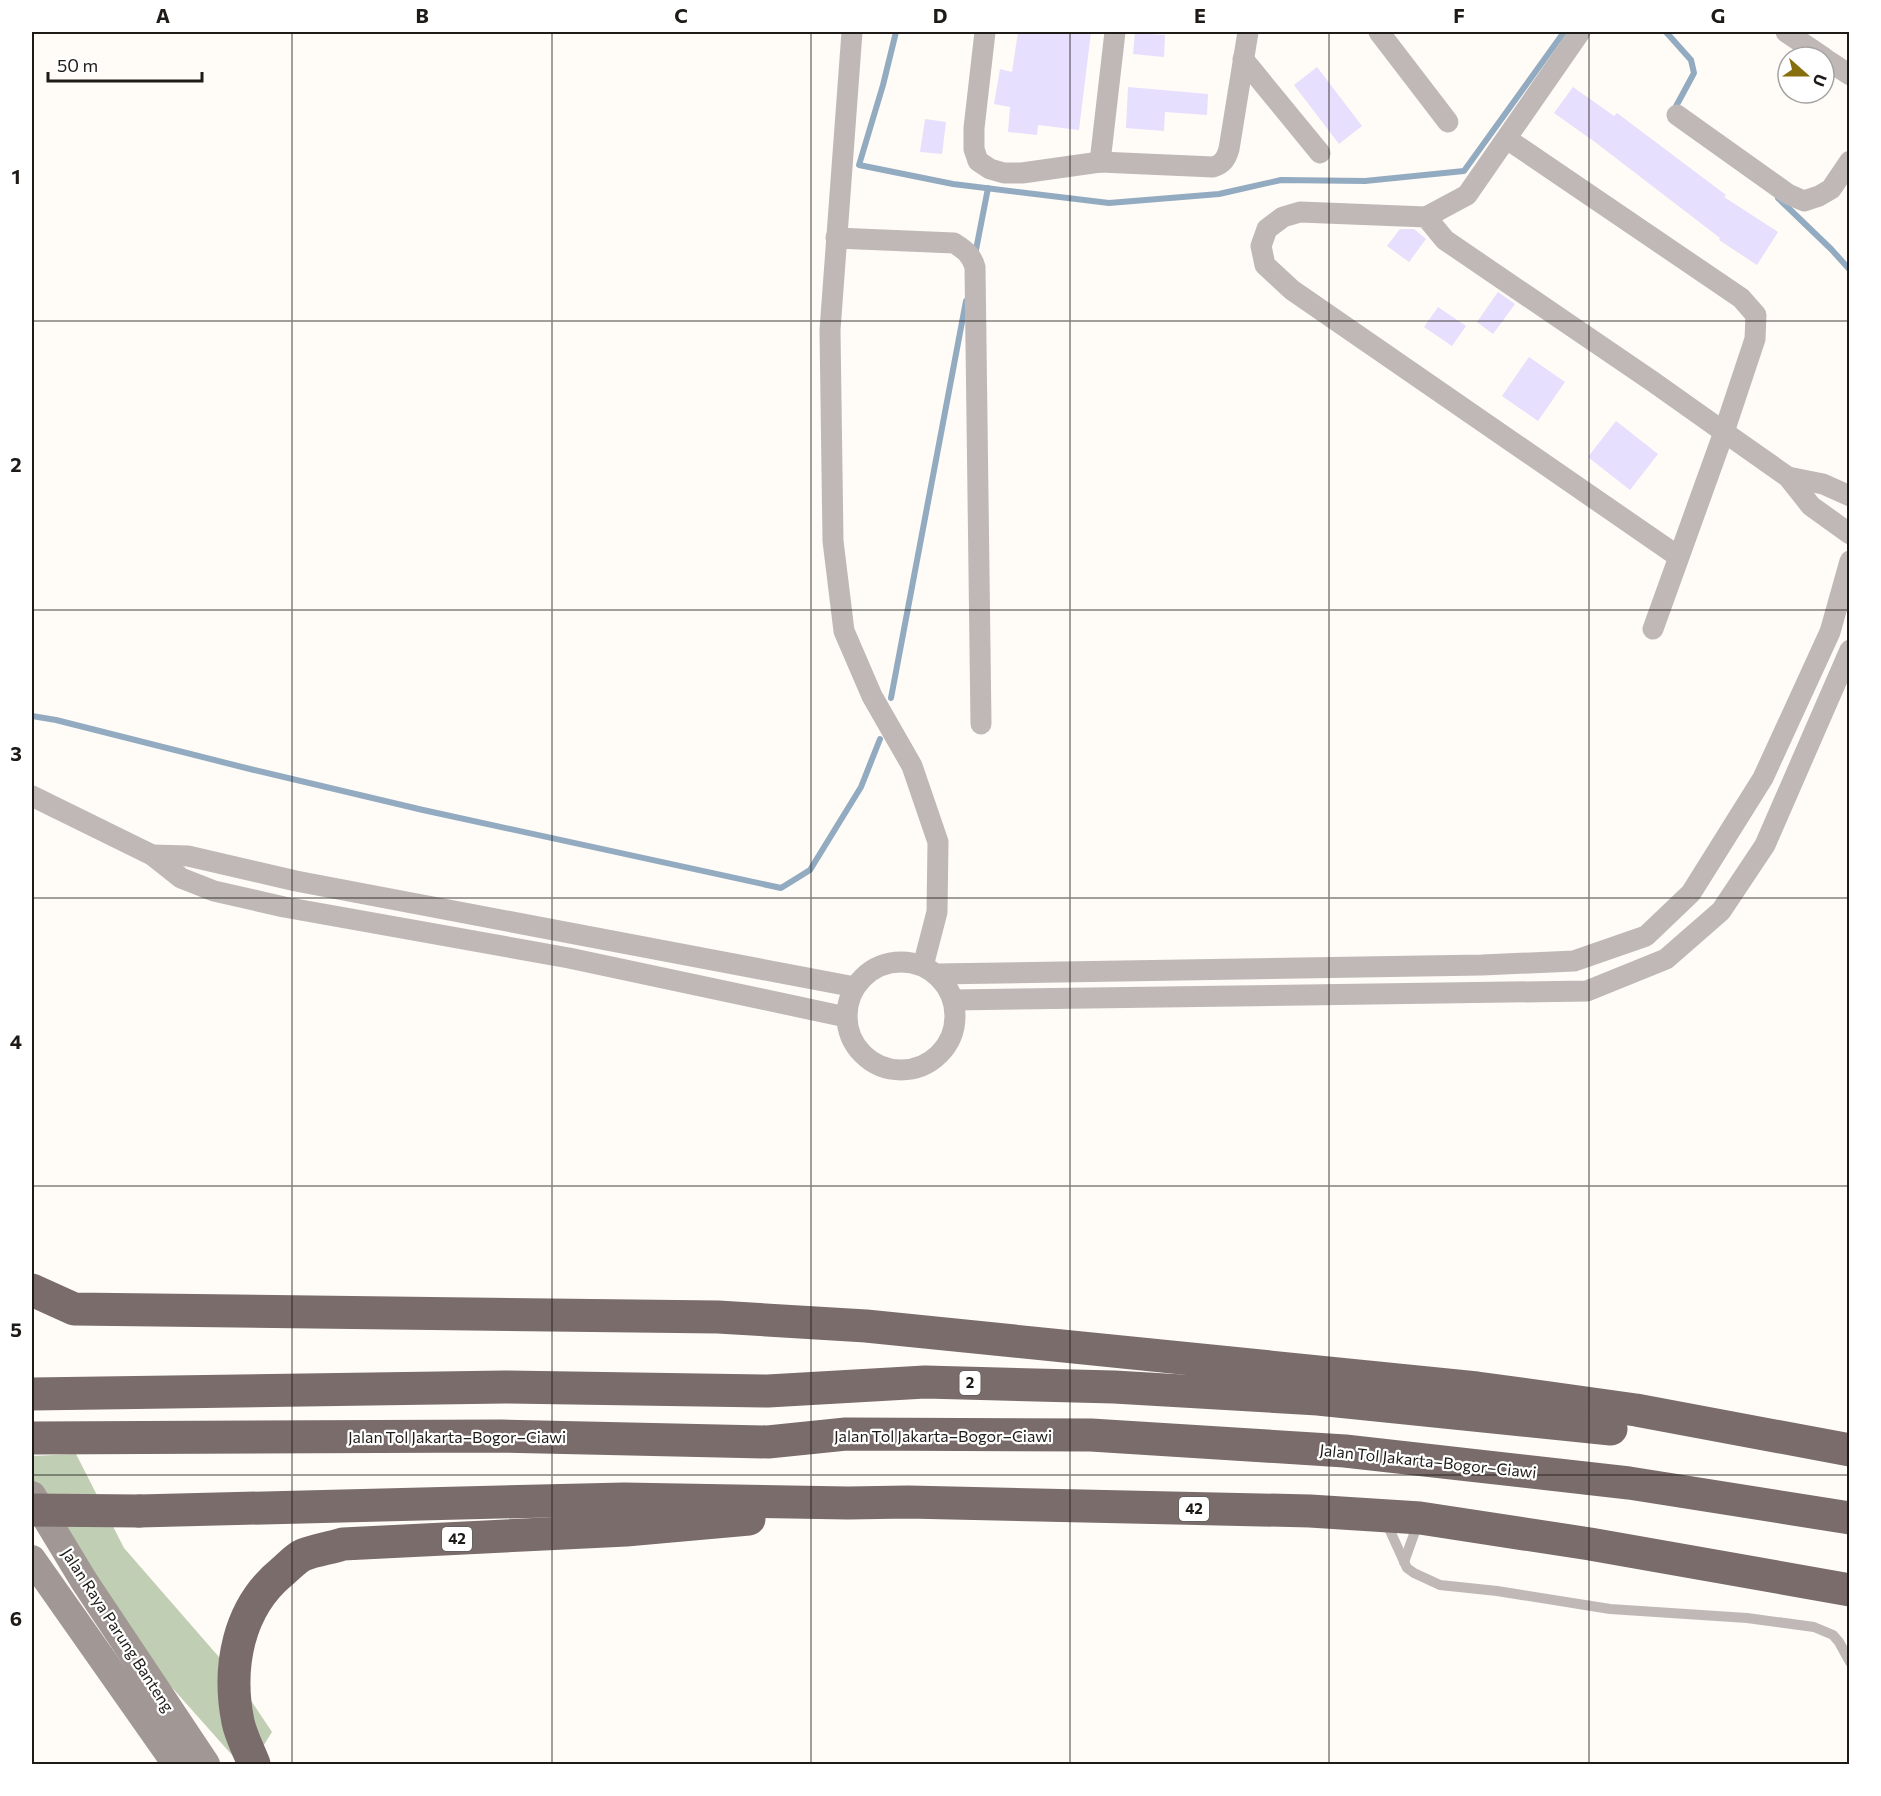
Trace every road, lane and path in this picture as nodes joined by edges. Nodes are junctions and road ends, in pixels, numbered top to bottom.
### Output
1 (985, 32) edge
2 (1115, 32) edge
3 (1248, 32) edge
4 (1379, 32) edge
5 (1580, 32) edge
6 (1786, 32) edge
7 (850, 42) edge
8 (1805, 45) edge
9 (1243, 59) junction
10 (1836, 66) edge
11 (1850, 75) edge
12 (1677, 115) dead end
13 (1448, 122) dead end
14 (1507, 139) junction
15 (1320, 153) dead end
16 (1850, 161) edge
17 (1100, 162) junction
18 (1426, 217) junction
19 (836, 238) junction
20 (1724, 432) junction
21 (1788, 477) junction
22 (1850, 496) edge
23 (1850, 534) edge
24 (1679, 557) junction
25 (1850, 561) edge
26 (1653, 629) dead end
27 (1850, 650) edge
28 (981, 724) dead end
29 (32, 796) edge
30 (152, 855) junction
31 (1482, 965) junction
32 (929, 970) junction
33 (855, 987) junction
34 (1482, 993) junction
35 (953, 1000) junction
36 (846, 1017) junction
37 (32, 1290) edge
38 (32, 1394) edge
39 (32, 1438) edge
40 (1850, 1450) edge
41 (1850, 1467) edge
42 (32, 1495) edge
43 (848, 1503) junction
44 (32, 1510) edge
45 (1383, 1516) junction
46 (1420, 1518) junction
47 (1850, 1518) edge
48 (32, 1559) edge
49 (1404, 1562) junction
50 (1850, 1590) edge
51 (1850, 1662) edge
52 (157, 1736) junction
53 (164, 1764) edge
54 (176, 1764) edge
55 (206, 1764) edge
56 (254, 1764) edge

1 - 17 street
2 - 17 street
3 - 9 street
4 - 13 street
5 - 14 street
6 - 8 street
7 - 19 street
9 - 15 street
9 - 17 street
10 - 11 street
12 - 16 street
14 - 18 street
14 - 20 street
18 - 20 street
18 - 24 street
19 - 28 street
19 - 32 street
20 - 21 street
20 - 24 street
21 - 22 street
21 - 23 street
24 - 26 street
25 - 31 street
27 - 34 street
29 - 30 street
30 - 33 street
30 - 36 street
31 - 32 street
31 - 34 street
32 - 33 street
32 - 35 street
33 - 36 street
34 - 35 street
35 - 36 street
37 - 40 highway
38 - 41 highway, 2
39 - 47 highway, Jalan Tol Jakarta–Bogor–Ciawi
42 - 55 main road, Jalan Raya Parung Banteng
43 - 44 highway, 42, bridge
43 - 45 highway, 42
43 - 56 highway, 42
45 - 46 highway, 42
45 - 49 lane
46 - 49 lane
46 - 50 highway, 42
48 - 52 main road, Jalan Raya Parung Banteng
49 - 51 lane
52 - 53 main road
52 - 54 main road, Jalan Raya Parung Banteng

